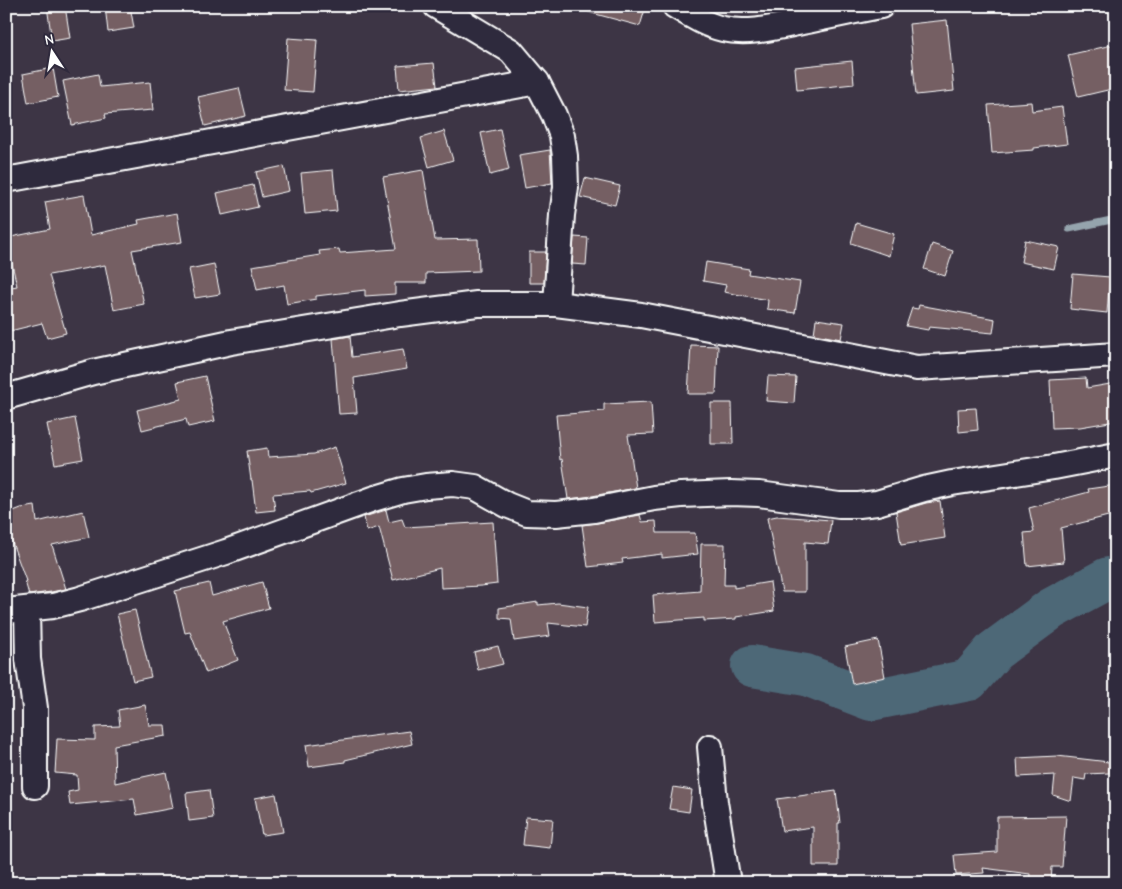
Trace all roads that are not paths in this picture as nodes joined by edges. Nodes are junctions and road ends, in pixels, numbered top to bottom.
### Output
1 (436, 6) edge
2 (674, 6) edge
3 (881, 6) edge
4 (537, 82) junction
5 (6, 180) edge
6 (556, 304) junction
7 (1116, 356) edge
8 (6, 397) edge
9 (1116, 455) edge
10 (17, 610) edge
11 (710, 747) dead end
12 (35, 786) dead end
13 (728, 883) edge

1 - 4 street
2 - 3 street
4 - 5 street
4 - 6 street
6 - 7 street
6 - 8 street
9 - 10 street
10 - 12 street
11 - 13 street

